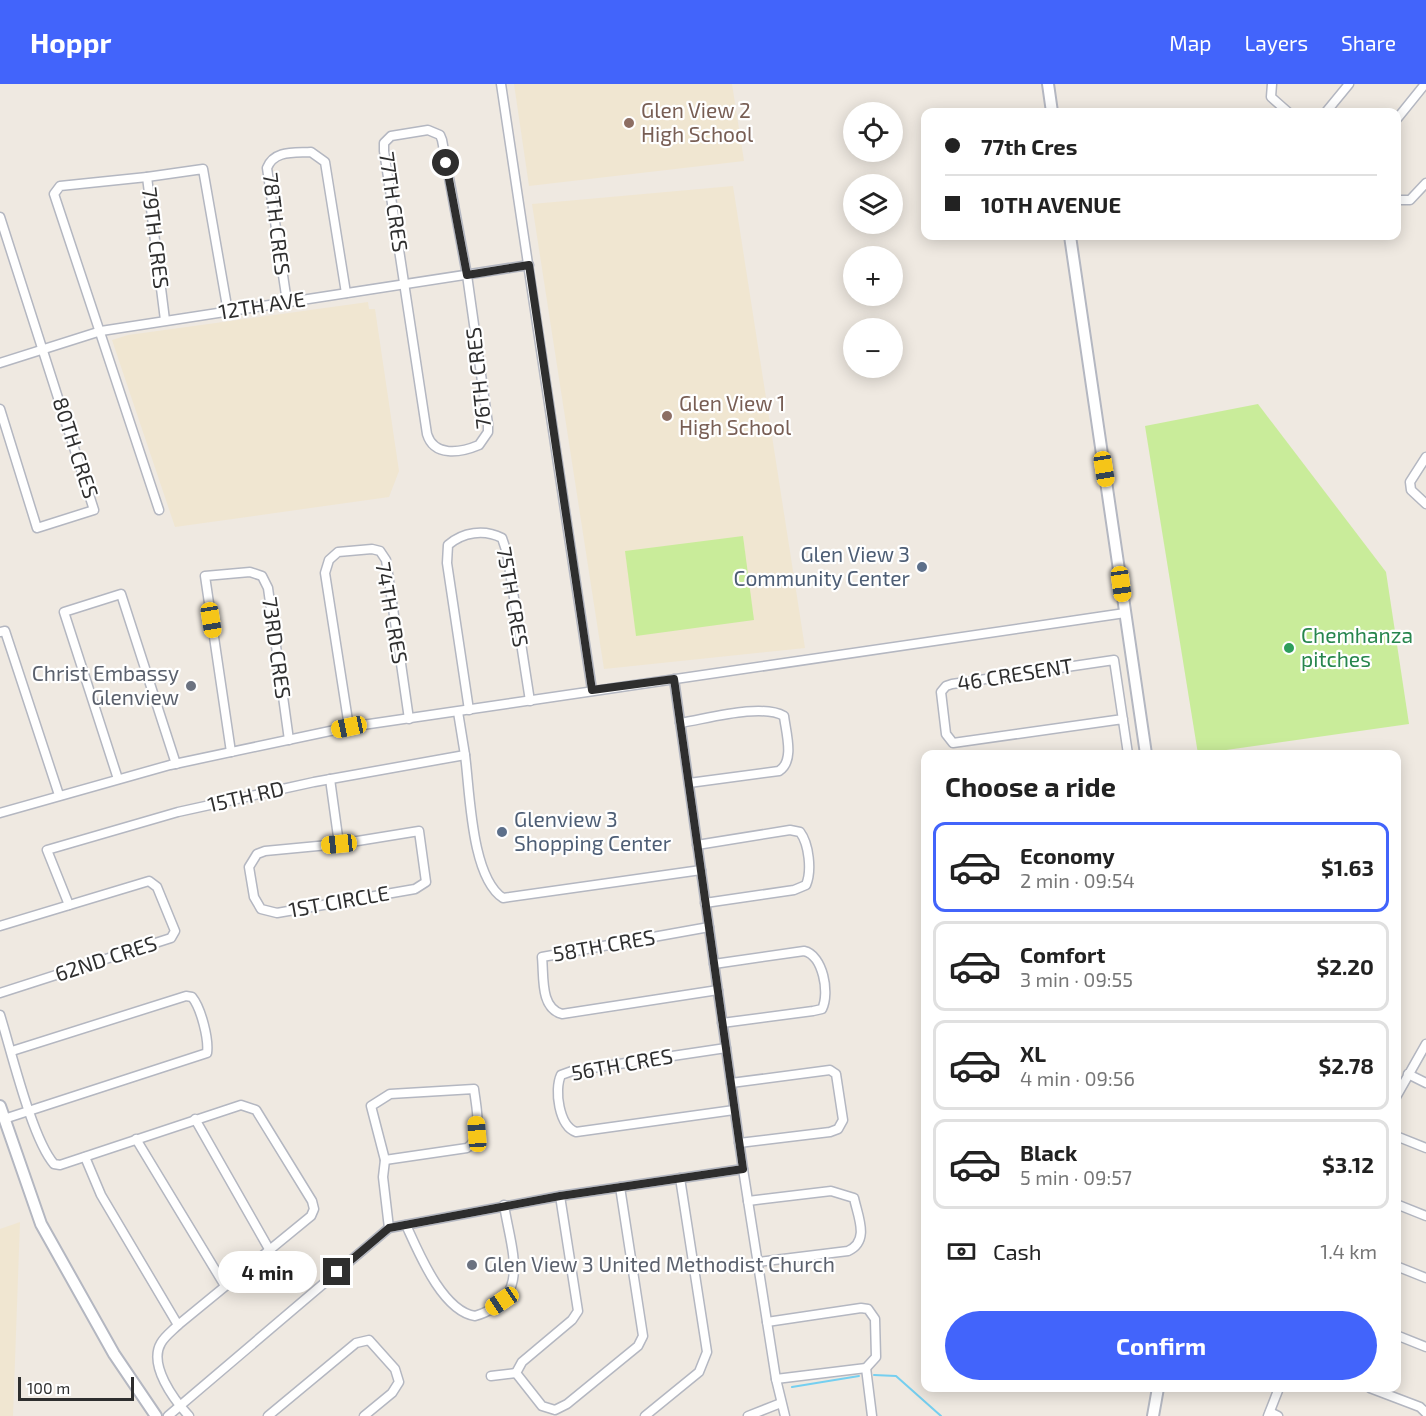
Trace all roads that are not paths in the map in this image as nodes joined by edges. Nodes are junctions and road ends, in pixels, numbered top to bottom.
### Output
1 (501, 84) edge
2 (1048, 84) edge
3 (1349, 84) edge
4 (1425, 84) edge
5 (1271, 85) edge
6 (1051, 108) edge
7 (1283, 108) edge
8 (1329, 108) edge
9 (1401, 114) edge
10 (147, 177) junction
11 (1426, 183) edge
12 (1401, 200) edge
13 (0, 217) edge
14 (1071, 240) edge
15 (529, 265) junction
16 (467, 275) junction
17 (405, 284) junction
18 (346, 293) junction
19 (286, 302) junction
20 (228, 312) junction
21 (165, 320) junction
22 (101, 332) junction
23 (42, 349) junction
24 (0, 363) edge
25 (0, 409) edge
26 (1426, 457) edge
27 (1426, 504) edge
28 (159, 510) dead end
29 (1125, 613) junction
30 (0, 632) edge
31 (674, 679) junction
32 (592, 690) junction
33 (530, 701) junction
34 (469, 710) junction
35 (458, 712) junction
36 (409, 719) junction
37 (1123, 719) junction
38 (680, 723) junction
39 (349, 727) junction
40 (289, 740) junction
41 (1127, 750) edge
42 (1145, 750) edge
43 (231, 752) junction
44 (465, 755) junction
45 (176, 764) junction
46 (118, 779) junction
47 (330, 779) junction
48 (689, 783) junction
49 (59, 795) junction
50 (0, 812) edge
51 (339, 844) junction
52 (697, 845) junction
53 (701, 870) junction
54 (705, 903) junction
55 (69, 905) junction
56 (0, 926) edge
57 (709, 927) junction
58 (714, 964) junction
59 (717, 990) junction
60 (0, 993) edge
61 (0, 1015) edge
62 (722, 1023) junction
63 (1426, 1044) edge
64 (726, 1048) junction
65 (12, 1052) junction
66 (1408, 1074) junction
67 (731, 1083) junction
68 (1426, 1083) edge
69 (1401, 1087) edge
70 (0, 1106) edge
71 (30, 1110) junction
72 (734, 1110) junction
73 (4, 1119) junction
74 (195, 1119) junction
75 (1401, 1138) edge
76 (136, 1139) junction
77 (739, 1143) junction
78 (1426, 1148) edge
79 (85, 1157) junction
80 (385, 1160) junction
81 (743, 1169) junction
82 (680, 1178) junction
83 (620, 1187) junction
84 (560, 1196) junction
85 (748, 1201) junction
86 (504, 1205) junction
87 (1401, 1206) edge
88 (1426, 1216) edge
89 (406, 1225) junction
90 (389, 1228) junction
91 (269, 1250) junction
92 (758, 1262) junction
93 (1401, 1268) edge
94 (1426, 1278) edge
95 (225, 1287) junction
96 (767, 1322) junction
97 (178, 1326) junction
98 (1401, 1337) edge
99 (1426, 1347) edge
100 (866, 1368) junction
101 (516, 1374) junction
102 (491, 1376) dead end
103 (776, 1379) junction
104 (1157, 1392) edge
105 (1278, 1392) edge
106 (1381, 1392) edge
107 (780, 1403) junction
108 (180, 1407) junction
109 (1426, 1413) edge
110 (1272, 1415) edge
111 (156, 1416) edge
112 (168, 1416) edge
113 (189, 1416) edge
114 (268, 1416) edge
115 (364, 1416) edge
116 (645, 1416) edge
117 (748, 1416) edge
118 (785, 1416) edge
119 (872, 1416) edge
120 (1153, 1416) edge

1 - 15 street
2 - 6 street
3 - 8 street
4 - 9 street
5 - 7 street
10 - 20 street, 79TH CRES
10 - 21 street, 79TH CRES
10 - 22 street
11 - 12 street
13 - 23 street
14 - 29 street
15 - 16 street, 12TH AVE
15 - 32 street
16 - 17 street, 12TH AVE
16 - 17 street, 77TH CRES
16 - 17 street, 76TH CRES
17 - 18 street, 12TH AVE
18 - 19 street, 12TH AVE
18 - 19 street, 78TH CRES
19 - 20 street, 12TH AVE
20 - 21 street, 12TH AVE
21 - 22 street, 12TH AVE
22 - 23 street, 12TH AVE
22 - 28 street
23 - 24 street, 12TH AVE
23 - 25 street, 80TH CRES
26 - 27 street
29 - 31 street
29 - 42 street
30 - 49 street
31 - 32 street
31 - 38 street
32 - 33 street
33 - 34 street
33 - 34 street, 75TH CRES
34 - 35 street
35 - 36 street
35 - 44 street
36 - 39 street
36 - 39 street, 74TH CRES
37 - 37 street, 46 CRESENT
37 - 41 street
38 - 48 street
38 - 48 street
39 - 40 street
40 - 43 street
40 - 43 street, 73RD CRES
43 - 45 street
44 - 47 street, 15TH RD
44 - 53 street
45 - 46 street
45 - 46 street
46 - 49 street
47 - 51 street
47 - 55 street, 15TH RD
48 - 52 street
49 - 50 street
51 - 51 street, 1ST CIRCLE
52 - 53 street
52 - 54 street
53 - 54 street
54 - 57 street
55 - 56 street, 62ND CRES
55 - 60 street, 62ND CRES
57 - 58 street
57 - 59 street, 58TH CRES
58 - 59 street
58 - 62 street
59 - 62 street
61 - 65 street
62 - 64 street
63 - 66 street
64 - 67 street
64 - 72 street, 56TH CRES
65 - 71 street
65 - 71 street
66 - 68 street
66 - 69 street
67 - 72 street
67 - 77 street
70 - 73 street
71 - 73 street
71 - 79 street
72 - 77 street
73 - 111 street
74 - 76 street
74 - 91 street
74 - 91 street
75 - 78 street
76 - 79 street
76 - 95 street
77 - 81 street
79 - 97 street
80 - 80 street
80 - 90 street
81 - 82 street
81 - 85 street
82 - 83 street
82 - 116 street
83 - 84 street
83 - 101 street
84 - 86 street
84 - 101 street
85 - 92 street
85 - 92 street
86 - 89 street
86 - 89 street
87 - 88 street
89 - 90 street
90 - 108 street
91 - 95 street
92 - 96 street
93 - 94 street
95 - 97 street
96 - 100 street
96 - 103 street
97 - 108 street
98 - 99 street
100 - 103 street
100 - 119 street
101 - 102 street
103 - 107 street
104 - 120 street
105 - 110 street
106 - 109 street
107 - 117 street
107 - 118 street
108 - 112 street
108 - 113 street
114 - 115 street

